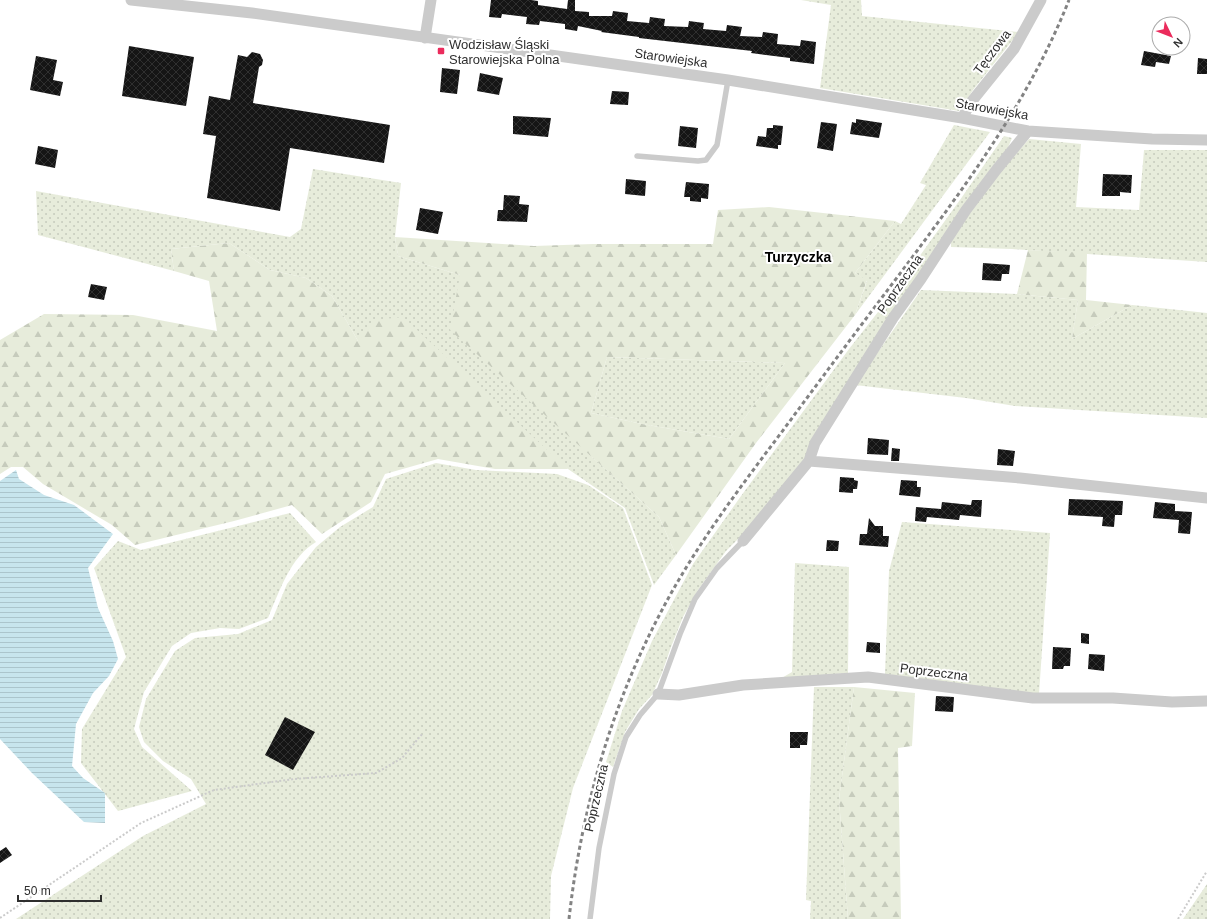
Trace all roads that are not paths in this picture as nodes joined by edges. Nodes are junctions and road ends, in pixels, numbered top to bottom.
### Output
1 (131, 0) edge
2 (431, 0) edge
3 (1041, 0) edge
4 (425, 38) junction
5 (728, 80) junction
6 (962, 118) junction
7 (1028, 131) junction
8 (1207, 140) edge
9 (637, 156) dead end
10 (809, 461) junction
11 (1207, 498) edge
12 (743, 541) joint
13 (658, 694) junction
14 (1207, 701) edge
15 (590, 919) edge

1 - 4 street, Starowiejska
2 - 4 street
3 - 6 street, Tęczowa
4 - 5 street, Starowiejska
5 - 6 street, Starowiejska
5 - 9 lane
6 - 7 street, Starowiejska
7 - 8 street, Starowiejska
7 - 10 street, Poprzeczna
10 - 11 street
10 - 12 street, Poprzeczna
12 - 13 lane, Poprzeczna
13 - 14 street, Poprzeczna
13 - 15 lane, Poprzeczna

